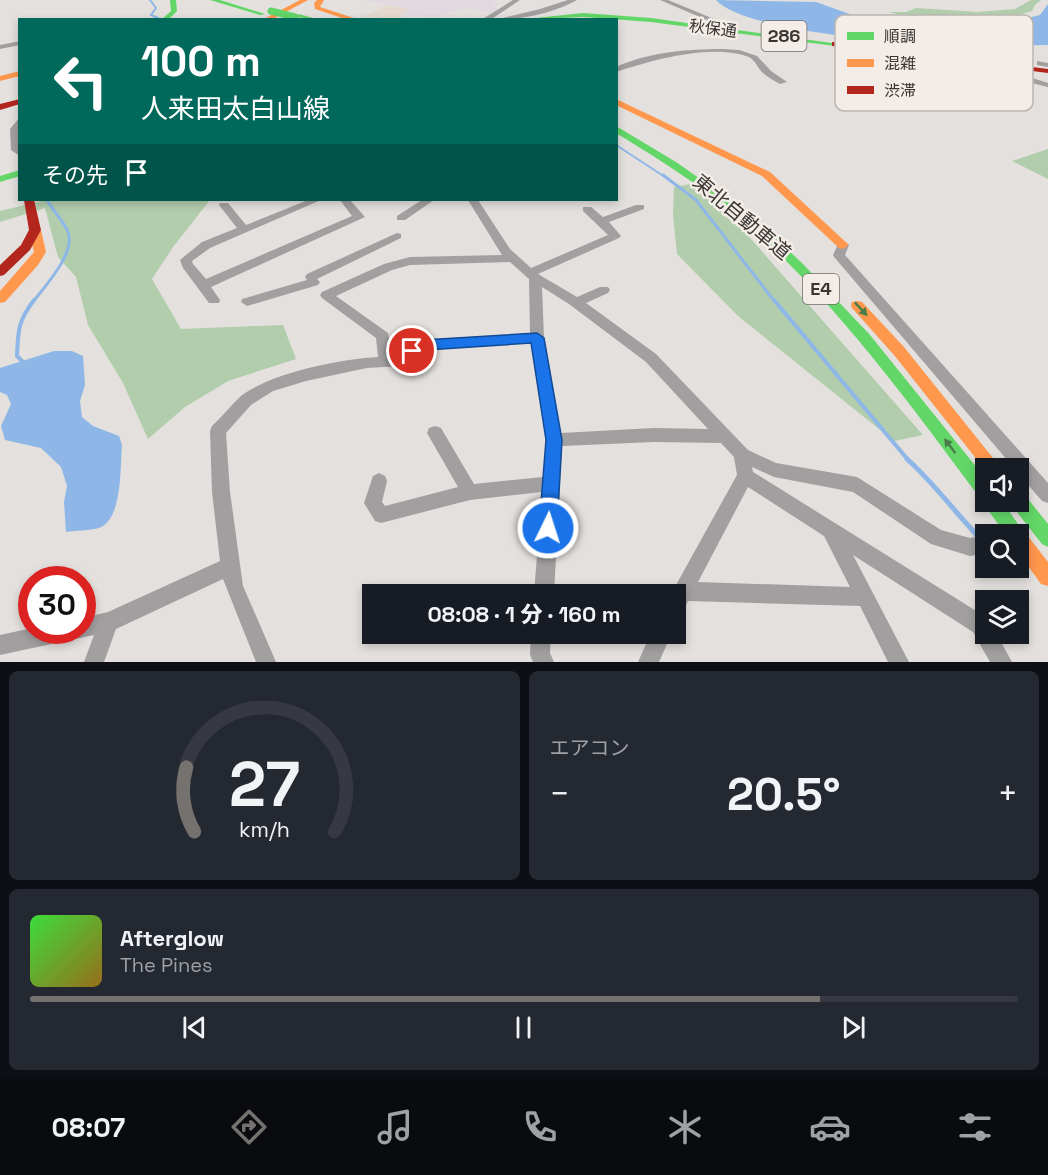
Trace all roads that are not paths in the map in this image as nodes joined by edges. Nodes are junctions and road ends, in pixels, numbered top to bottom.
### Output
1 (175, 0) edge
2 (213, 0) edge
3 (231, 0) edge
4 (242, 0) edge
5 (305, 0) edge
6 (312, 0) edge
7 (321, 0) edge
8 (517, 0) edge
9 (574, 0) edge
10 (663, 0) edge
11 (281, 16) edge
12 (166, 18) edge
13 (173, 18) edge
14 (298, 18) edge
15 (350, 18) edge
16 (487, 18) edge
17 (507, 18) edge
18 (535, 18) edge
19 (618, 20) edge
20 (714, 28) junction
21 (18, 43) edge
22 (835, 43) edge
23 (0, 47) edge
24 (835, 47) edge
25 (18, 66) edge
26 (618, 69) edge
27 (0, 70) edge
28 (18, 74) edge
29 (0, 79) edge
30 (1033, 81) edge
31 (783, 82) dead end
32 (18, 83) edge
33 (1048, 86) edge
34 (0, 87) edge
35 (0, 94) edge
36 (18, 100) edge
37 (18, 100) edge
38 (618, 101) edge
39 (0, 105) edge
40 (618, 121) edge
41 (18, 124) edge
42 (618, 130) edge
43 (18, 152) edge
44 (18, 167) edge
45 (0, 172) edge
46 (18, 173) edge
47 (0, 178) edge
48 (29, 201) edge
49 (314, 201) edge
50 (346, 201) edge
51 (427, 201) edge
52 (474, 201) edge
53 (224, 205) dead end
54 (640, 207) dead end
55 (587, 209) dead end
56 (401, 218) dead end
57 (602, 221) junction
58 (777, 227) dead end
59 (244, 229) junction
60 (35, 230) junction
61 (397, 236) dead end
62 (843, 245) joint
63 (512, 258) junction
64 (0, 272) edge
65 (532, 276) junction
66 (311, 277) junction
67 (204, 285) junction
68 (604, 290) dead end
69 (846, 293) dead end
70 (326, 295) junction
71 (0, 299) edge
72 (214, 300) dead end
73 (247, 302) dead end
74 (576, 303) junction
75 (537, 338) junction
76 (385, 361) junction
77 (435, 433) dead end
78 (726, 436) junction
79 (554, 440) junction
80 (742, 455) junction
81 (985, 458) edge
82 (745, 476) junction
83 (975, 479) edge
84 (379, 481) dead end
85 (551, 484) junction
86 (470, 492) junction
87 (1048, 495) edge
88 (1027, 512) edge
89 (830, 529) junction
90 (1048, 538) edge
91 (975, 546) edge
92 (1029, 552) edge
93 (230, 566) junction
94 (1048, 577) edge
95 (545, 584) edge
96 (686, 585) edge
97 (866, 597) junction
98 (686, 598) edge
99 (109, 622) junction
100 (96, 625) edge
101 (18, 641) edge
102 (540, 644) edge
103 (657, 644) edge
104 (0, 645) edge
105 (94, 662) edge
106 (266, 662) edge
107 (544, 662) edge
108 (648, 662) edge
109 (899, 662) edge
110 (1002, 662) edge

1 - 12 main road
1 - 13 main road
2 - 11 main road
3 - 11 main road
4 - 11 main road
5 - 11 main road
6 - 11 main road
7 - 15 main road
8 - 16 street
9 - 17 street
10 - 20 street
11 - 14 main road
18 - 20 main road, 秋保通 / 286
19 - 24 main road, 秋保通 / 286
20 - 22 main road, 秋保通 / 286
21 - 23 street
25 - 27 main road
26 - 31 street
28 - 29 main road
30 - 33 street
32 - 34 main road
35 - 36 main road
37 - 39 main road
38 - 62 main road
40 - 58 main road, 東北自動車道
41 - 43 street
83 -> 42 main road, 東北自動車道 / E4
44 - 45 main road
46 - 47 main road
48 - 60 main road
49 - 59 street
50 - 67 street
51 - 56 street
52 - 63 street
53 - 59 street
54 - 57 street
55 - 57 street
57 - 65 street
59 - 67 street
60 - 64 main road
60 - 71 main road
61 - 66 street
62 - 87 street
63 - 65 street
63 - 70 street
65 - 74 street
65 - 75 street
66 - 70 street
66 - 73 street
67 - 72 street
68 - 74 street
69 -> 81 main road, E4
70 - 76 street
74 - 78 street
75 - 76 street
75 - 79 street
76 - 93 street
77 - 86 street
78 - 79 street
78 - 80 street
79 - 85 street
80 - 82 street
80 - 91 street
82 - 89 street
82 - 96 street
84 - 86 street
85 - 86 street
85 - 95 street
88 - 90 main road
89 - 97 street
89 - 110 street
92 - 94 main road
93 - 99 street
93 - 106 street
97 - 98 street
97 - 109 street
99 - 100 street
99 - 105 street
101 - 104 street
102 - 107 street
103 - 108 street

